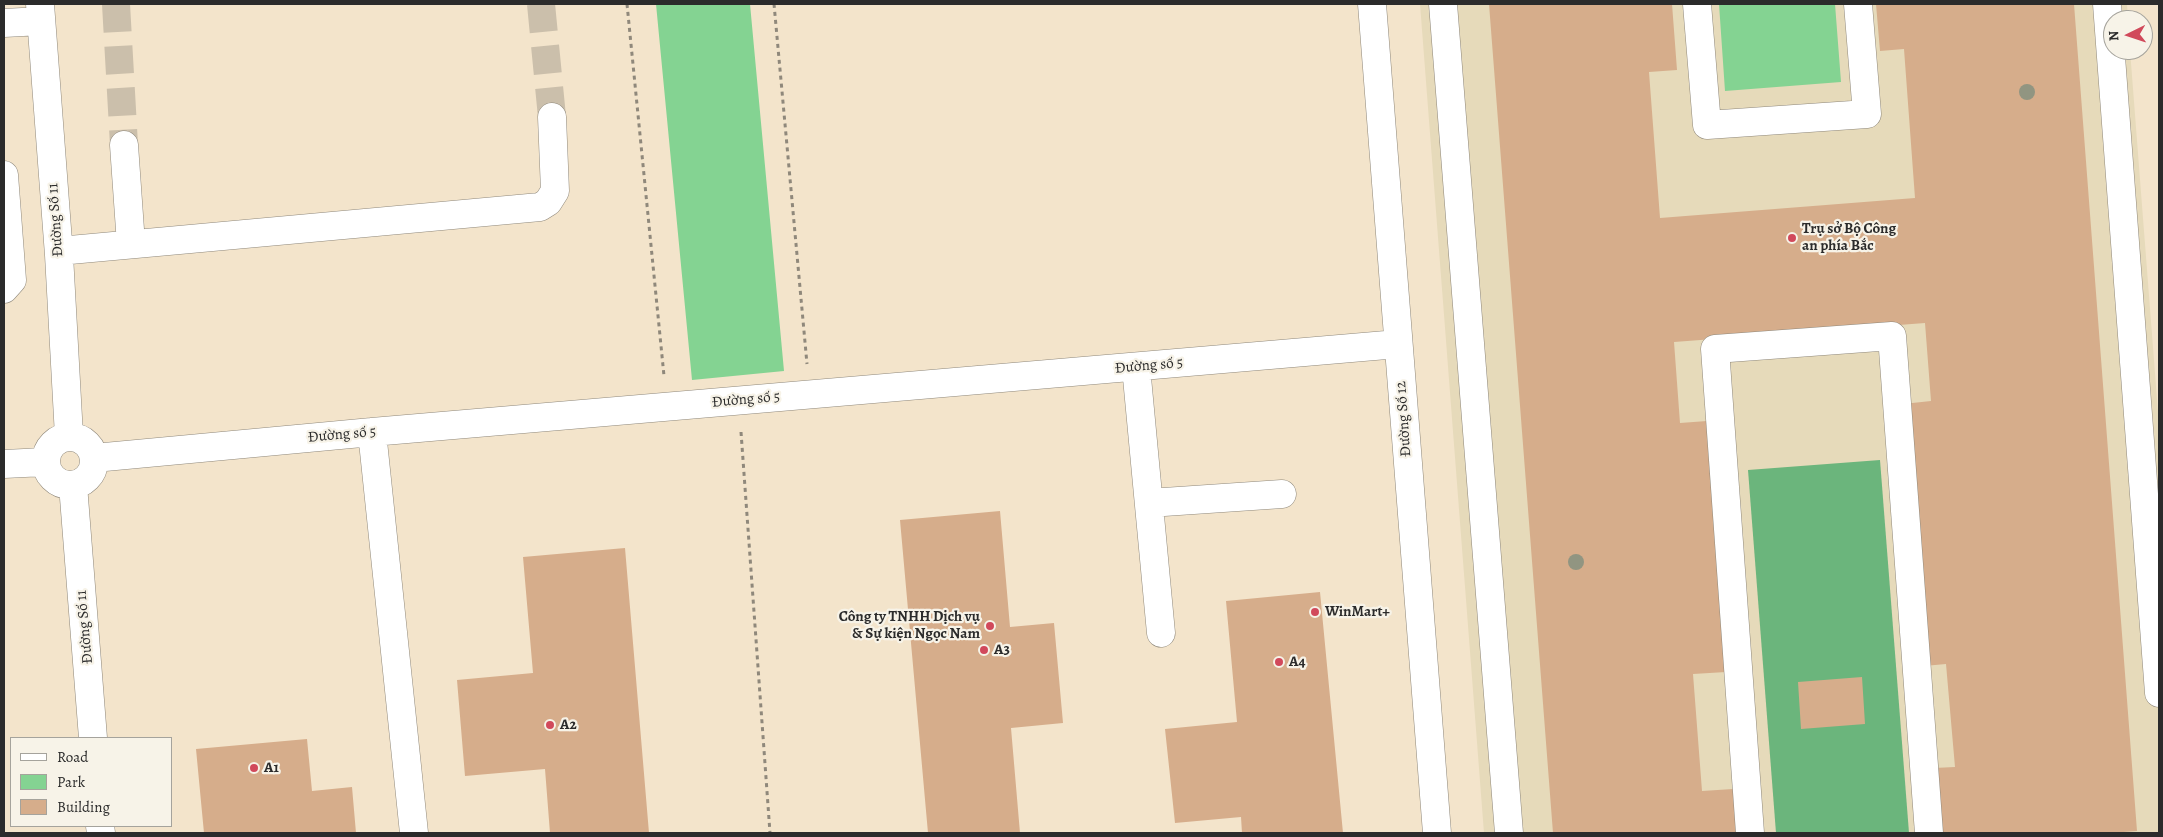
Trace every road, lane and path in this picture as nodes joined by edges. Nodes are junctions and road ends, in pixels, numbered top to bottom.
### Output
1 (627, 4) edge
2 (774, 4) edge
3 (1372, 4) edge
4 (1443, 4) edge
5 (1698, 4) edge
6 (1858, 4) edge
7 (2107, 4) edge
8 (41, 12) edge
9 (4, 23) edge
10 (552, 118) tunnel mouth
11 (124, 145) tunnel mouth
12 (4, 175) edge
13 (131, 244) junction
14 (59, 251) junction
15 (4, 289) edge
16 (1398, 344) junction
17 (1136, 367) junction
18 (810, 395) junction
19 (739, 401) junction
20 (667, 407) junction
21 (372, 432) junction
22 (69, 436) junction
23 (94, 458) junction
24 (46, 462) junction
25 (4, 464) edge
26 (73, 485) junction
27 (1282, 494) dead end
28 (1149, 503) junction
29 (1162, 633) dead end
30 (2159, 692) edge
31 (93, 737) edge
32 (414, 833) edge
33 (770, 833) edge
34 (1437, 833) edge
35 (1509, 833) edge
36 (1750, 833) edge
37 (1929, 833) edge

1 - 20 path
2 - 18 path
3 - 16 street, Đường Số 12
4 - 35 street
5 - 6 street
7 - 30 street
8 - 9 street
8 - 14 street, Đường Số 11
10 - 13 street
11 - 13 street
12 - 15 street
13 - 14 street
14 - 22 street, Đường Số 11
16 - 17 street, Đường số 5
16 - 34 street, Đường Số 12
17 - 18 street, Đường số 5
17 - 28 street
18 - 19 street, Đường số 5
19 - 20 street, Đường số 5
19 - 33 path
20 - 21 street, Đường số 5
21 - 23 street, Đường số 5
21 - 32 street
22 - 23 street
22 - 24 street
23 - 26 street
24 - 25 street
24 - 26 street
26 - 31 street, Đường Số 11
27 - 28 street
28 - 29 street
36 - 37 street

